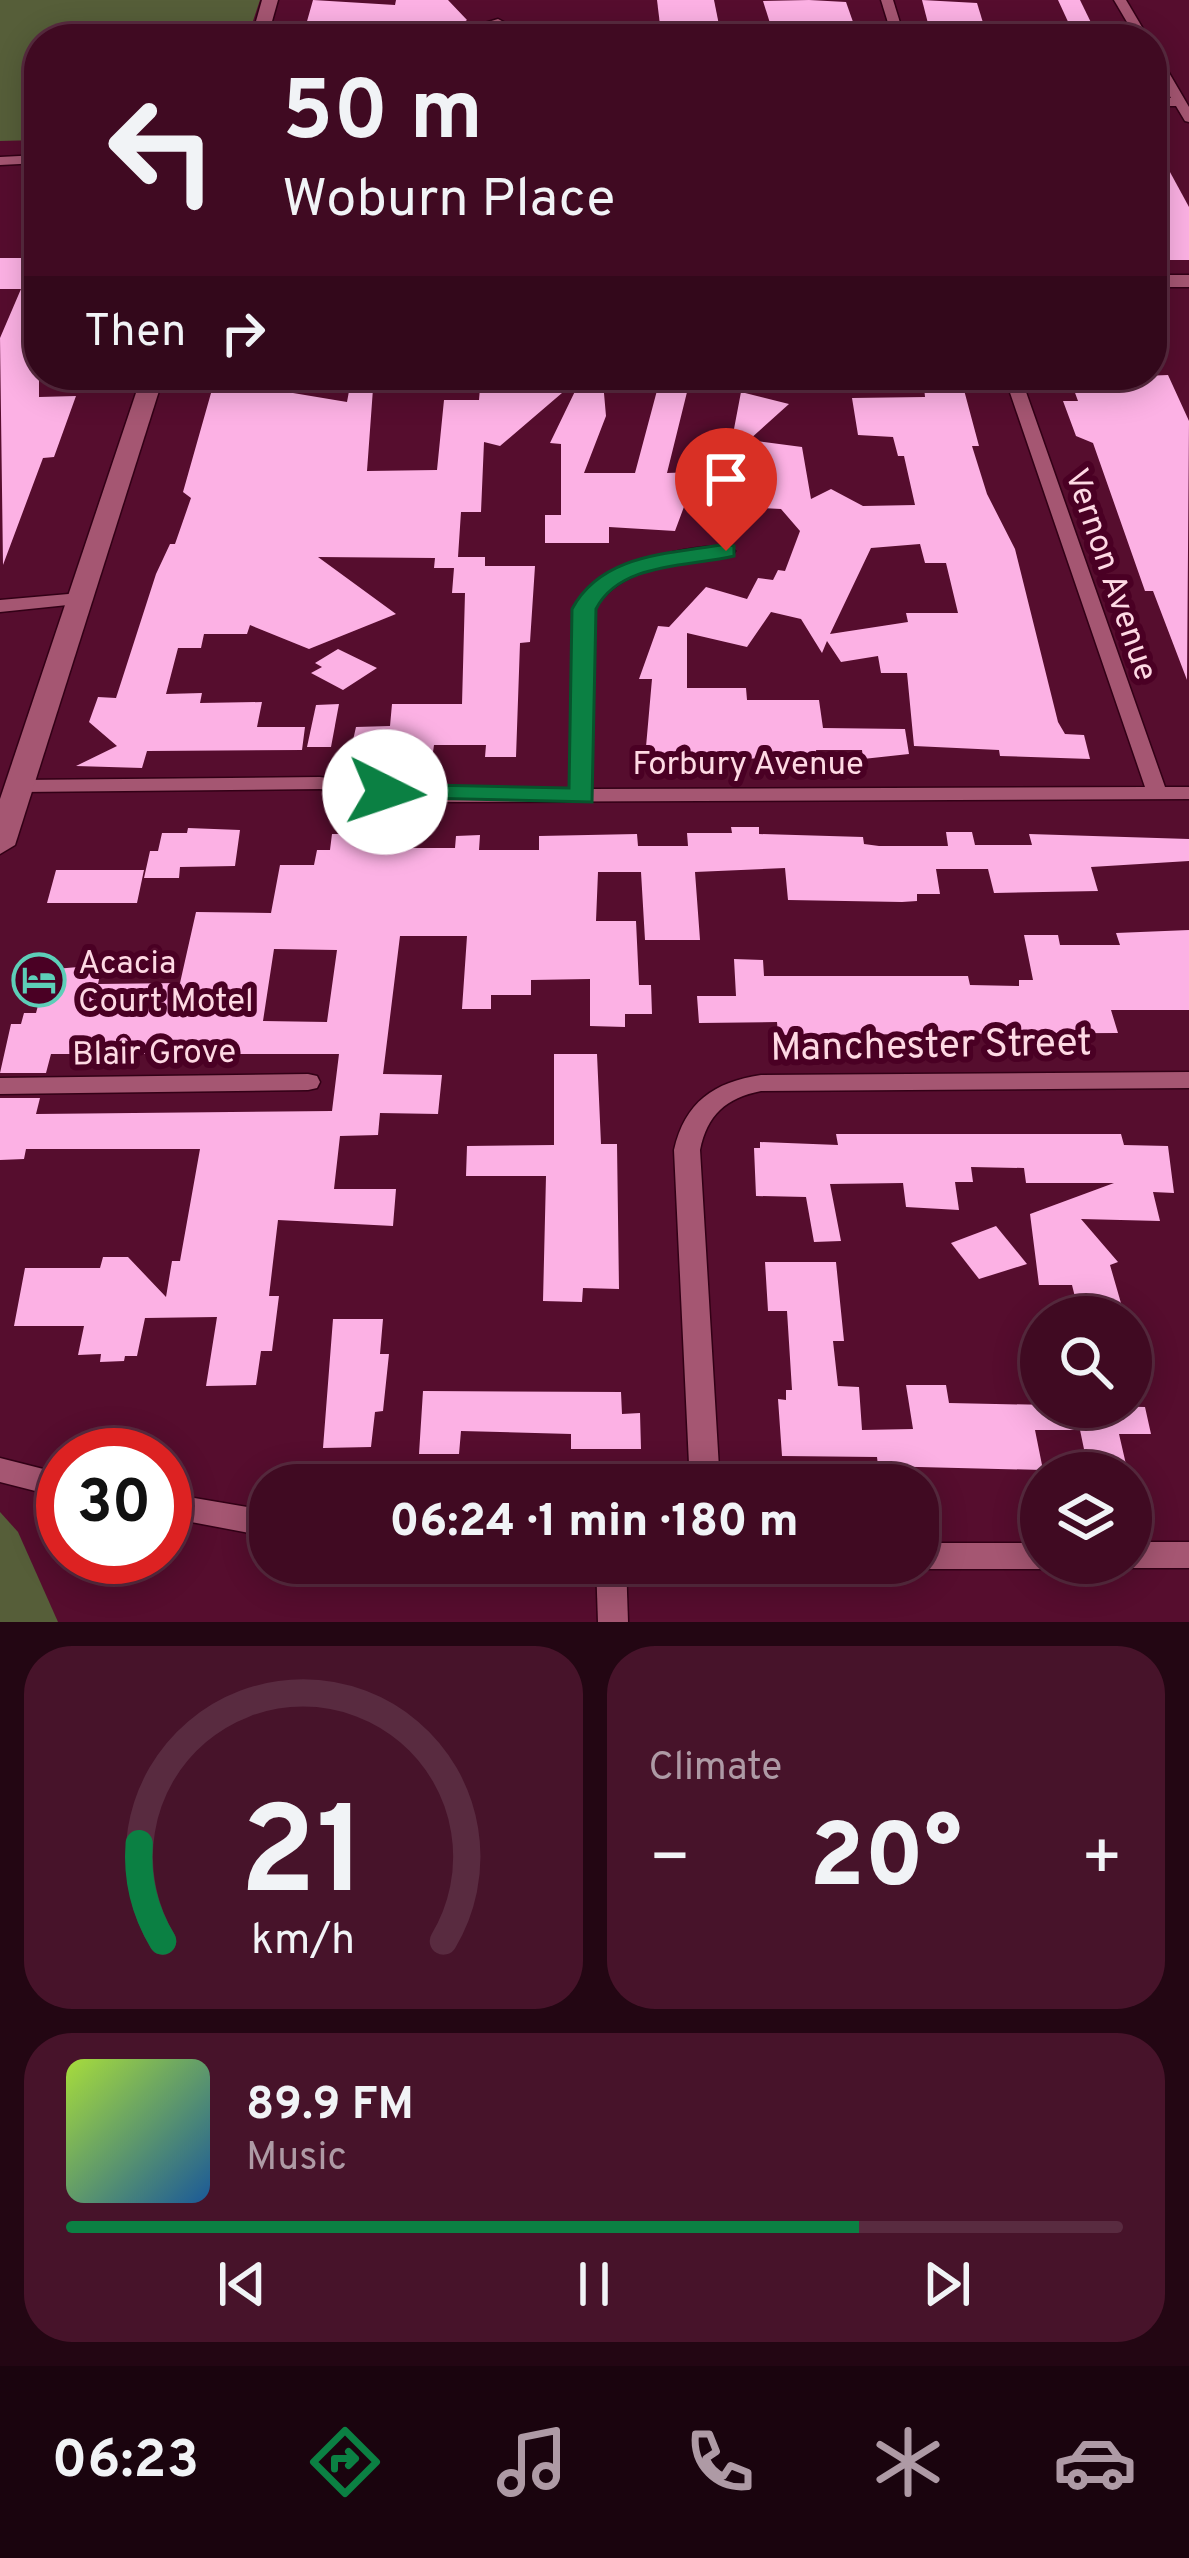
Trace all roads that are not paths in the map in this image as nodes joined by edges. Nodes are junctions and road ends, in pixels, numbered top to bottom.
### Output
1 (1167, 80) edge
2 (1167, 102) edge
3 (1180, 102) junction
4 (1189, 118) edge
5 (148, 390) edge
6 (1017, 390) edge
7 (726, 551) dead end
8 (80, 599) junction
9 (0, 606) edge
10 (20, 786) junction
11 (1157, 793) junction
12 (1189, 793) edge
13 (582, 796) junction
14 (1, 841) edge
15 (1189, 1080) edge
16 (308, 1082) dead end
17 (0, 1085) edge
18 (704, 1464) edge
19 (0, 1470) edge
20 (36, 1479) edge
21 (192, 1510) edge
22 (249, 1520) edge
23 (1152, 1555) edge
24 (1189, 1555) edge
25 (939, 1556) edge
26 (1020, 1556) edge
27 (612, 1584) edge
28 (613, 1622) edge

1 - 3 street
2 - 3 street
3 - 4 street
5 - 8 main road
6 - 11 street, Vernon Avenue
7 - 13 street
8 - 9 street
8 - 10 main road
10 - 13 street, Forbury Avenue
10 - 14 main road
11 - 12 street, Forbury Avenue
11 - 13 street, Forbury Avenue
15 - 18 street, Manchester Street
16 - 17 street, Blair Grove
19 - 20 street
21 - 22 street
23 - 24 street
25 - 26 street
27 - 28 street

